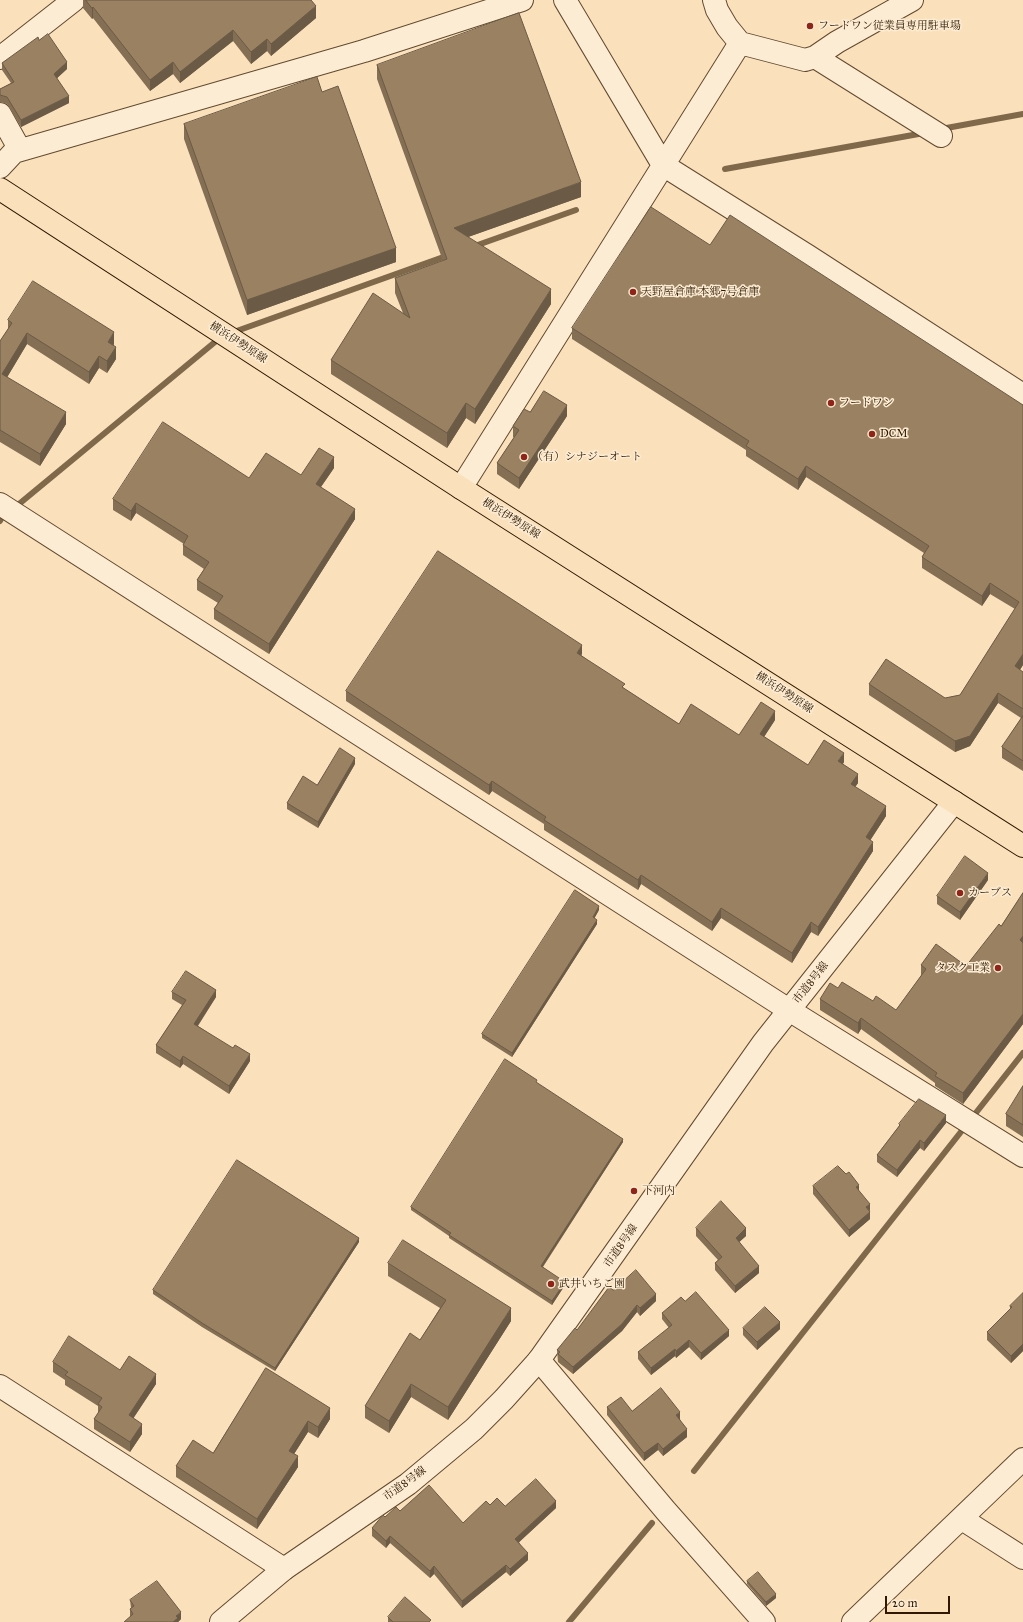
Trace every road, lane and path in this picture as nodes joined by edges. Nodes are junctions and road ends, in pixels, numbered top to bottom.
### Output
1 (74, 0) edge
2 (522, 0) edge
3 (565, 0) edge
4 (714, 0) edge
5 (912, 0) edge
6 (740, 43) junction
7 (816, 57) junction
8 (0, 58) edge
9 (0, 114) edge
10 (941, 136) dead end
11 (20, 150) junction
12 (663, 166) junction
13 (0, 167) edge
14 (0, 189) edge
15 (1023, 395) edge
16 (461, 488) junction
17 (0, 504) edge
18 (954, 802) junction
19 (1023, 846) edge
20 (789, 1010) junction
21 (1023, 1156) edge
22 (539, 1360) junction
23 (0, 1386) edge
24 (1023, 1459) edge
25 (962, 1519) junction
26 (1023, 1558) edge
27 (284, 1569) junction
28 (221, 1622) edge
29 (764, 1622) edge
30 (853, 1622) edge

1 - 8 street
2 - 11 street
3 - 12 street
4 - 6 street
5 - 7 street
6 - 7 street
6 - 12 street
7 - 10 street
9 - 11 street
11 - 13 street
12 - 15 street
12 - 16 street
14 - 16 main road, 横浜伊勢原線
16 - 18 main road, 横浜伊勢原線
17 - 20 street
18 - 19 main road, 横浜伊勢原線
18 - 20 street, 市道8号線
20 - 21 street
20 - 22 street, 市道8号線
22 - 27 street, 市道8号線
22 - 29 street
23 - 27 street
24 - 25 street
25 - 26 street
25 - 30 street
27 - 28 street, 市道8号線

